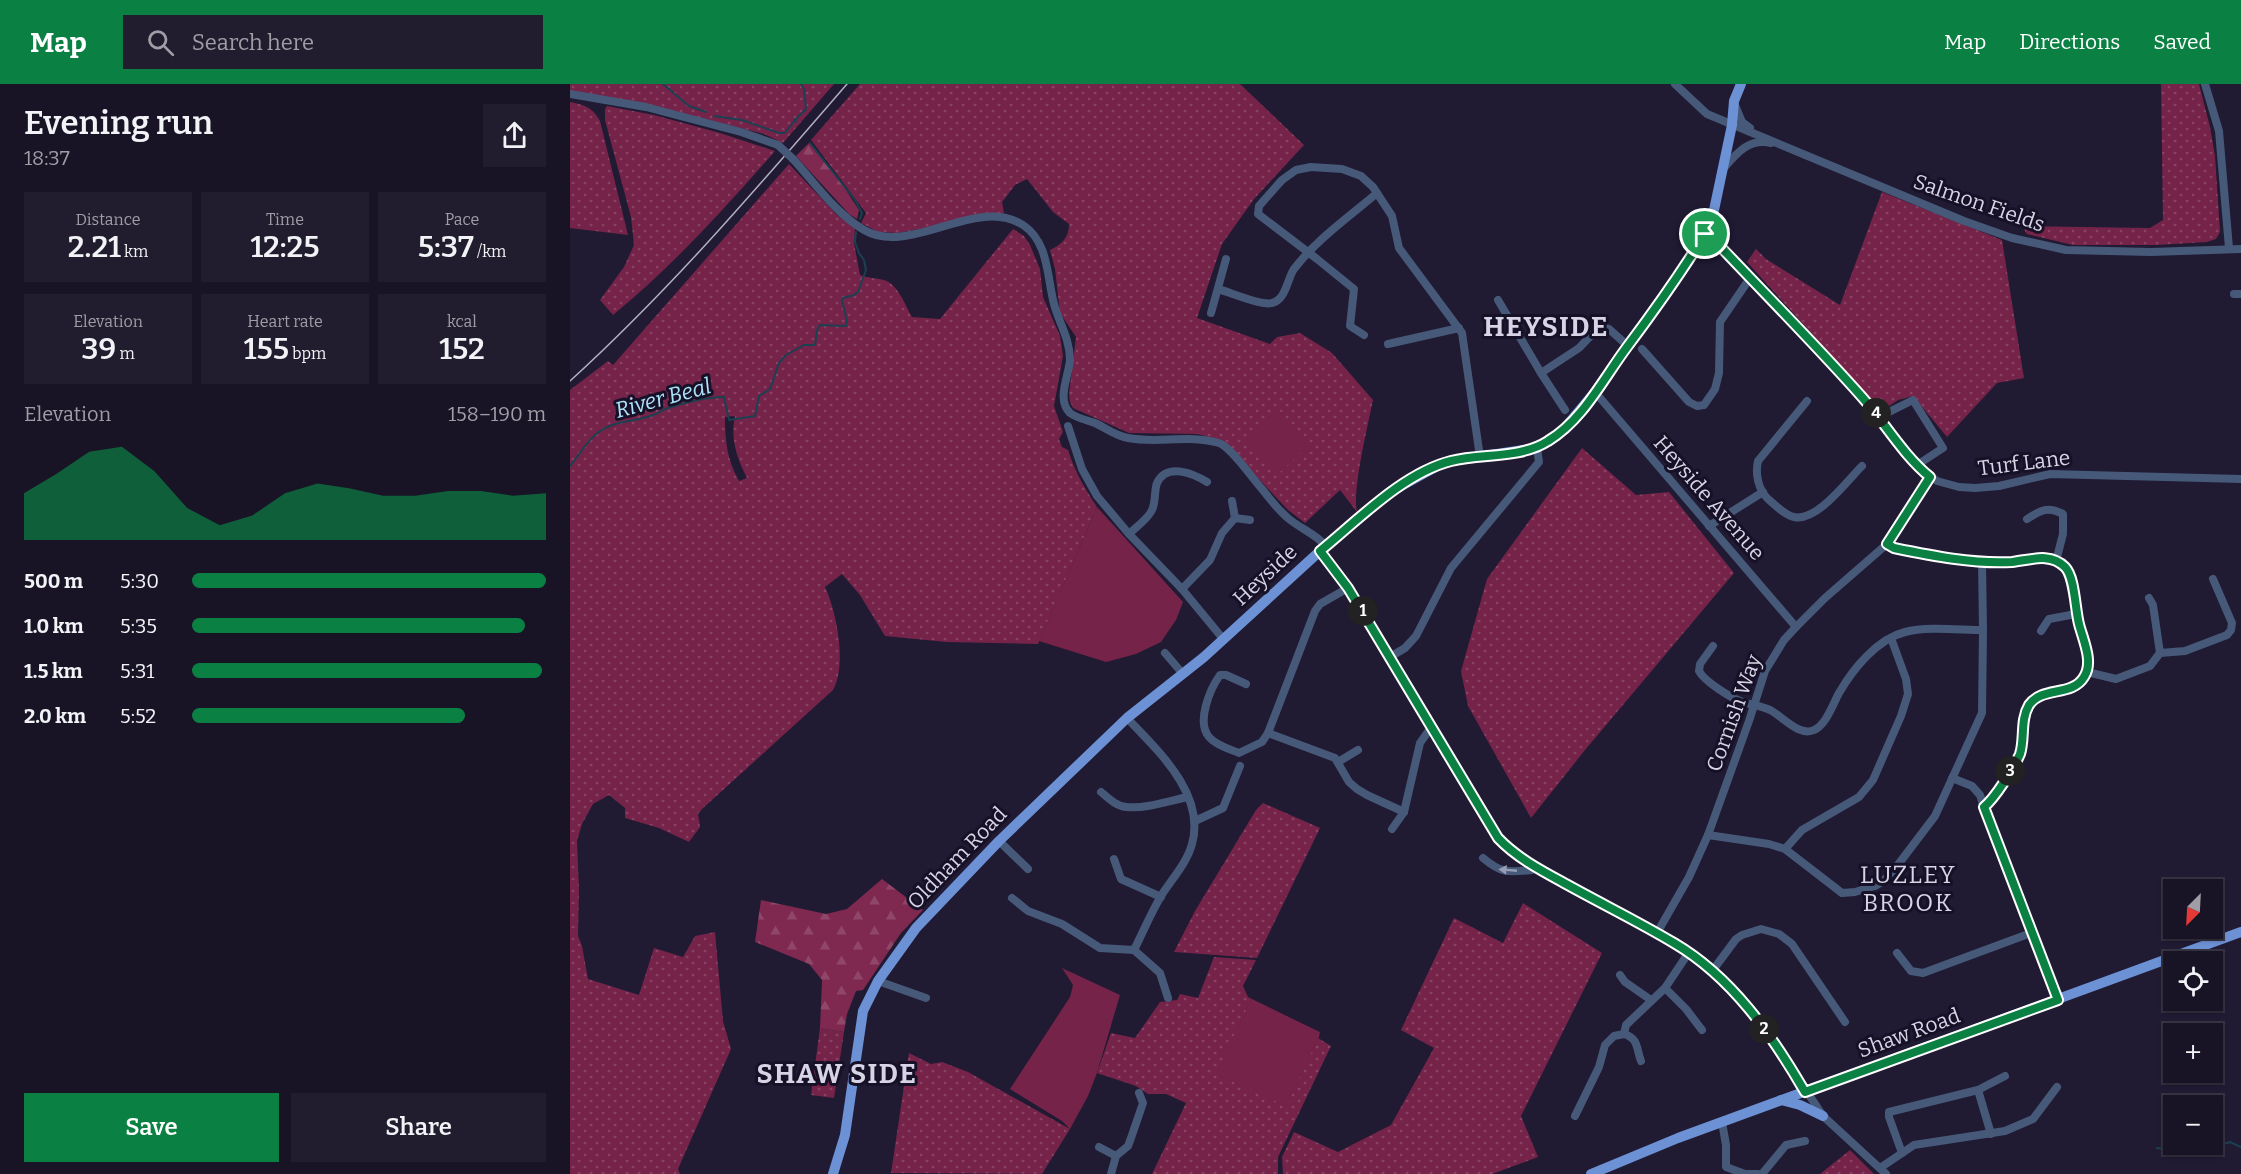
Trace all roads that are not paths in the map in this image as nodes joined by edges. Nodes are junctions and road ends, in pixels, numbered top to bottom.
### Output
1 (1675, 84) edge
2 (1741, 84) edge
3 (2205, 84) edge
4 (570, 94) edge
5 (1734, 101) junction
6 (1732, 125) junction
7 (1761, 136) junction
8 (1786, 146) junction
9 (1722, 170) junction
10 (1377, 193) junction
11 (1705, 234) junction
12 (2229, 248) junction
13 (2241, 249) edge
14 (1308, 252) junction
15 (1226, 259) dead end
16 (1750, 278) junction
17 (1218, 289) junction
18 (1498, 300) dead end
19 (1211, 313) dead end
20 (1459, 328) junction
21 (1364, 335) dead end
22 (1388, 344) dead end
23 (1628, 346) junction
24 (1642, 349) dead end
25 (1541, 373) junction
26 (1595, 392) junction
27 (1807, 401) dead end
28 (1565, 410) dead end
29 (1879, 417) junction
30 (1068, 426) dead end
31 (1537, 447) junction
32 (1480, 458) junction
33 (1917, 465) junction
34 (1862, 466) dead end
35 (1930, 477) junction
36 (2241, 479) edge
37 (1207, 483) dead end
38 (1763, 492) junction
39 (1232, 501) dead end
40 (1235, 518) junction
41 (2027, 519) dead end
42 (1250, 520) dead end
43 (1709, 526) junction
44 (1129, 534) junction
45 (1887, 544) junction
46 (1323, 548) junction
47 (2056, 561) junction
48 (1982, 562) junction
49 (2213, 579) dead end
50 (1348, 588) junction
51 (1182, 589) junction
52 (2149, 598) dead end
53 (2076, 614) junction
54 (1796, 627) junction
55 (1983, 630) junction
56 (2041, 631) dead end
57 (1891, 638) junction
58 (1224, 640) junction
59 (1713, 646) dead end
60 (1165, 653) dead end
61 (2160, 653) junction
62 (1390, 657) junction
63 (2087, 672) junction
64 (1182, 674) junction
65 (1246, 684) dead end
66 (1753, 704) junction
67 (1128, 718) junction
68 (1432, 726) junction
69 (1268, 733) junction
70 (1358, 750) dead end
71 (1337, 760) junction
72 (1240, 766) dead end
73 (1952, 778) junction
74 (1101, 792) dead end
75 (1188, 797) junction
76 (1984, 807) junction
77 (1404, 812) junction
78 (1195, 821) junction
79 (1392, 829) dead end
80 (1708, 835) junction
81 (999, 841) junction
82 (1785, 849) junction
83 (1482, 858) dead end
84 (1114, 860) dead end
85 (1536, 867) junction
86 (1028, 869) dead end
87 (1161, 897) junction
88 (1012, 898) dead end
89 (2241, 932) edge
90 (1657, 933) junction
91 (2031, 933) junction
92 (1134, 950) junction
93 (1689, 952) junction
94 (1897, 953) dead end
95 (1713, 970) junction
96 (1620, 975) dead end
97 (878, 981) junction
98 (1665, 988) junction
99 (926, 998) dead end
100 (1168, 998) dead end
101 (1651, 999) junction
102 (2058, 1000) junction
103 (1845, 1022) dead end
104 (1702, 1030) dead end
105 (1624, 1034) junction
106 (1641, 1061) dead end
107 (2005, 1076) dead end
108 (2057, 1087) dead end
109 (1978, 1090) junction
110 (1805, 1092) junction
111 (1139, 1093) dead end
112 (1781, 1100) junction
113 (1575, 1116) dead end
114 (1823, 1116) junction
115 (1722, 1122) junction
116 (1991, 1134) junction
117 (1804, 1141) dead end
118 (1099, 1147) dead end
119 (1902, 1153) junction
120 (1116, 1156) junction
121 (1883, 1171) edge
122 (833, 1174) edge
123 (1111, 1174) edge
124 (1591, 1174) edge
125 (1760, 1174) edge

1 - 6 street, Salmon Fields
2 - 5 main road, Heyside
3 - 12 street
4 - 46 street, bridge
5 - 6 main road, Heyside
5 - 7 street, Salmon Fields
6 - 7 street, Salmon Fields
6 - 9 main road, Heyside
7 - 8 street, Salmon Fields
8 - 9 street, Salmon Fields
8 - 12 street, Salmon Fields
9 - 11 main road, Heyside
10 - 14 street
10 - 14 street
10 - 20 street
11 - 16 street, Turf Lane
11 - 23 main road, Heyside
12 - 13 street, Salmon Fields
14 - 17 street
14 - 21 street
15 - 17 street
16 - 24 street
16 - 29 street, Turf Lane
17 - 19 street
18 - 25 street
20 - 22 street
20 - 32 street
23 - 25 street
23 - 26 main road, Heyside
25 - 28 street
26 - 31 main road, Heyside
26 - 43 street, Heyside Avenue
27 - 38 street
29 - 33 street, Turf Lane
29 - 33 street
30 - 44 street
31 - 32 main road, Heyside
31 - 62 street
32 - 46 main road, Heyside
33 - 35 street, Turf Lane
34 - 38 street
35 - 36 street, Turf Lane
35 - 45 street, Cornish Way
37 - 44 street
38 - 43 street
39 - 40 street
40 - 42 street
40 - 51 street
41 - 47 street
43 - 54 street, Heyside Avenue
44 - 51 street
45 - 48 street
45 - 54 street, Cornish Way
46 - 50 street
46 - 58 main road, Heyside
47 - 48 street
47 - 53 street
48 - 55 street
49 - 61 street
50 - 62 street
50 - 69 street
51 - 58 street
52 - 61 street
53 - 56 street
53 - 63 street
54 - 66 street, Cornish Way
55 - 57 street
55 - 73 street
57 - 66 street
57 - 82 street
58 - 64 main road, Oldham Road
59 - 66 street
60 - 64 street
61 - 63 street
62 - 68 street
63 - 76 street
64 - 67 main road, Oldham Road
65 - 69 street
66 - 80 street, Cornish Way
67 - 75 street
67 - 81 main road, Oldham Road
68 - 77 street
68 - 85 street
69 - 71 street
70 - 71 street
71 - 77 street
72 - 78 street
73 - 76 street
73 - 82 street
74 - 75 street
75 - 78 street
76 - 91 street
77 - 79 street
78 - 87 street
80 - 82 street
80 - 90 street, Cornish Way
81 - 86 street
81 - 97 main road, Oldham Road
85 -> 83 street
84 - 87 street
85 - 90 street
87 - 92 street
88 - 92 street
89 - 102 main road, Shaw Road
90 - 93 street
91 - 94 street
91 - 102 street
92 - 100 street
93 - 95 street
93 - 98 street
95 - 103 street
95 - 110 street
96 - 101 street
97 - 99 street
97 - 122 main road, Oldham Road
98 - 101 street
98 - 104 street
101 - 105 street
102 - 110 main road, Shaw Road
105 - 106 street
105 - 113 street
107 - 109 street
108 - 116 street
109 - 116 street
109 - 119 street
110 - 112 main road, Shaw Road
110 - 114 street
111 - 120 street
112 - 114 main road
112 - 115 main road, Shaw Road
114 - 121 street
115 - 124 main road, Shaw Road
115 - 125 street
116 - 119 street
117 - 125 street
118 - 120 street
119 - 121 street
120 - 123 street

